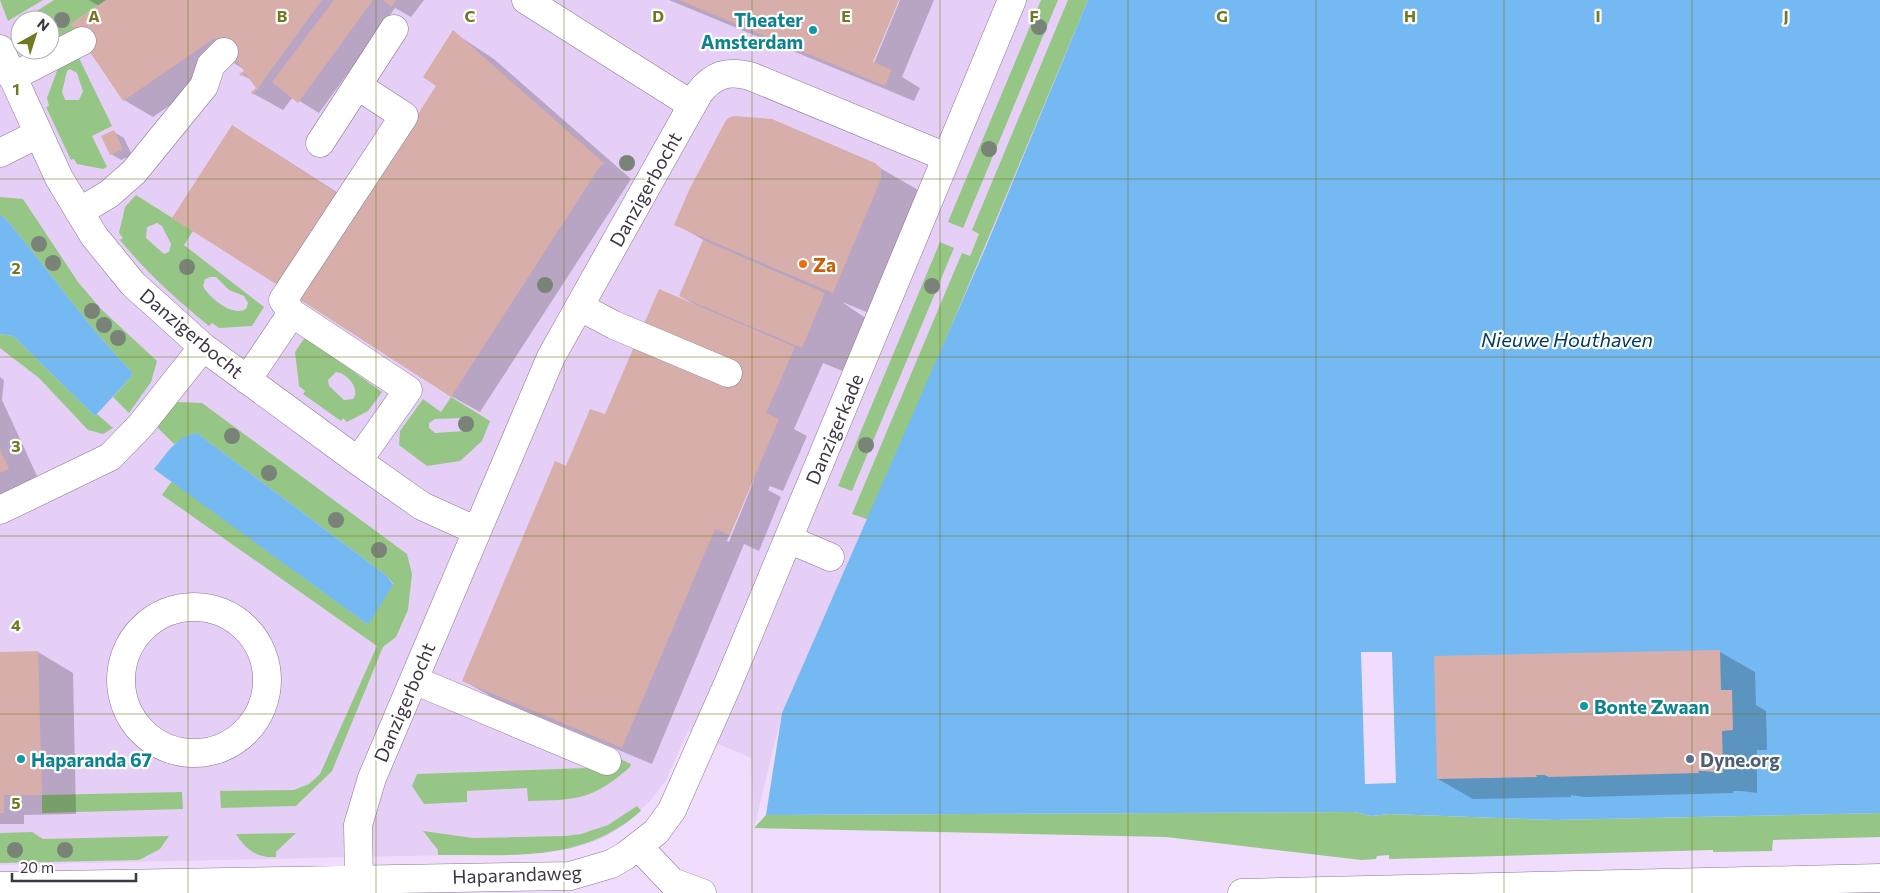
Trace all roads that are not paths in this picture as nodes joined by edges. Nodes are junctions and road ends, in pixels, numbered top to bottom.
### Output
1 (526, 0) edge
2 (1012, 0) edge
3 (394, 29) dead end
4 (82, 41) dead end
5 (0, 49) edge
6 (224, 52) dead end
7 (12, 77) junction
8 (358, 86) junction
9 (692, 105) junction
10 (38, 134) junction
11 (320, 143) dead end
12 (0, 153) edge
13 (946, 157) junction
14 (79, 212) junction
15 (580, 307) junction
16 (292, 312) junction
17 (203, 347) junction
18 (728, 373) dead end
19 (247, 380) junction
20 (358, 460) junction
21 (0, 510) edge
22 (477, 531) junction
23 (788, 539) junction
24 (830, 557) dead end
25 (121, 680) joint
26 (414, 680) junction
27 (607, 761) dead end
28 (638, 846) junction
29 (1880, 878) edge
30 (352, 884) edge
31 (0, 886) edge
32 (203, 888) edge
33 (702, 893) edge
34 (1242, 893) edge

1 - 9 street
2 - 13 street, Danzigerkade
3 - 8 street
4 - 7 street
5 - 7 street, Danzigerbocht
6 - 14 street
7 - 10 street, Danzigerbocht
8 - 11 street
8 - 16 street
9 - 13 street, Danzigerbocht
9 - 15 street, Danzigerbocht
10 - 12 street
10 - 14 street, Danzigerbocht
13 - 23 street, Danzigerkade
14 - 17 street, Danzigerbocht
15 - 18 street
15 - 22 street, Danzigerbocht
16 - 19 street
16 - 20 street
17 - 19 street, Danzigerbocht
17 - 21 street
19 - 20 street, Danzigerbocht
20 - 22 street, Danzigerbocht
22 - 26 street, Danzigerbocht
23 - 24 street
23 - 28 street, Danzigerkade
25 - 25 street
26 - 27 street
26 - 30 street, Danzigerbocht
28 - 30 street, Haparandaweg
28 - 33 street
29 - 34 street
30 - 32 street, Haparandaweg
31 - 32 street, Haparandaweg

